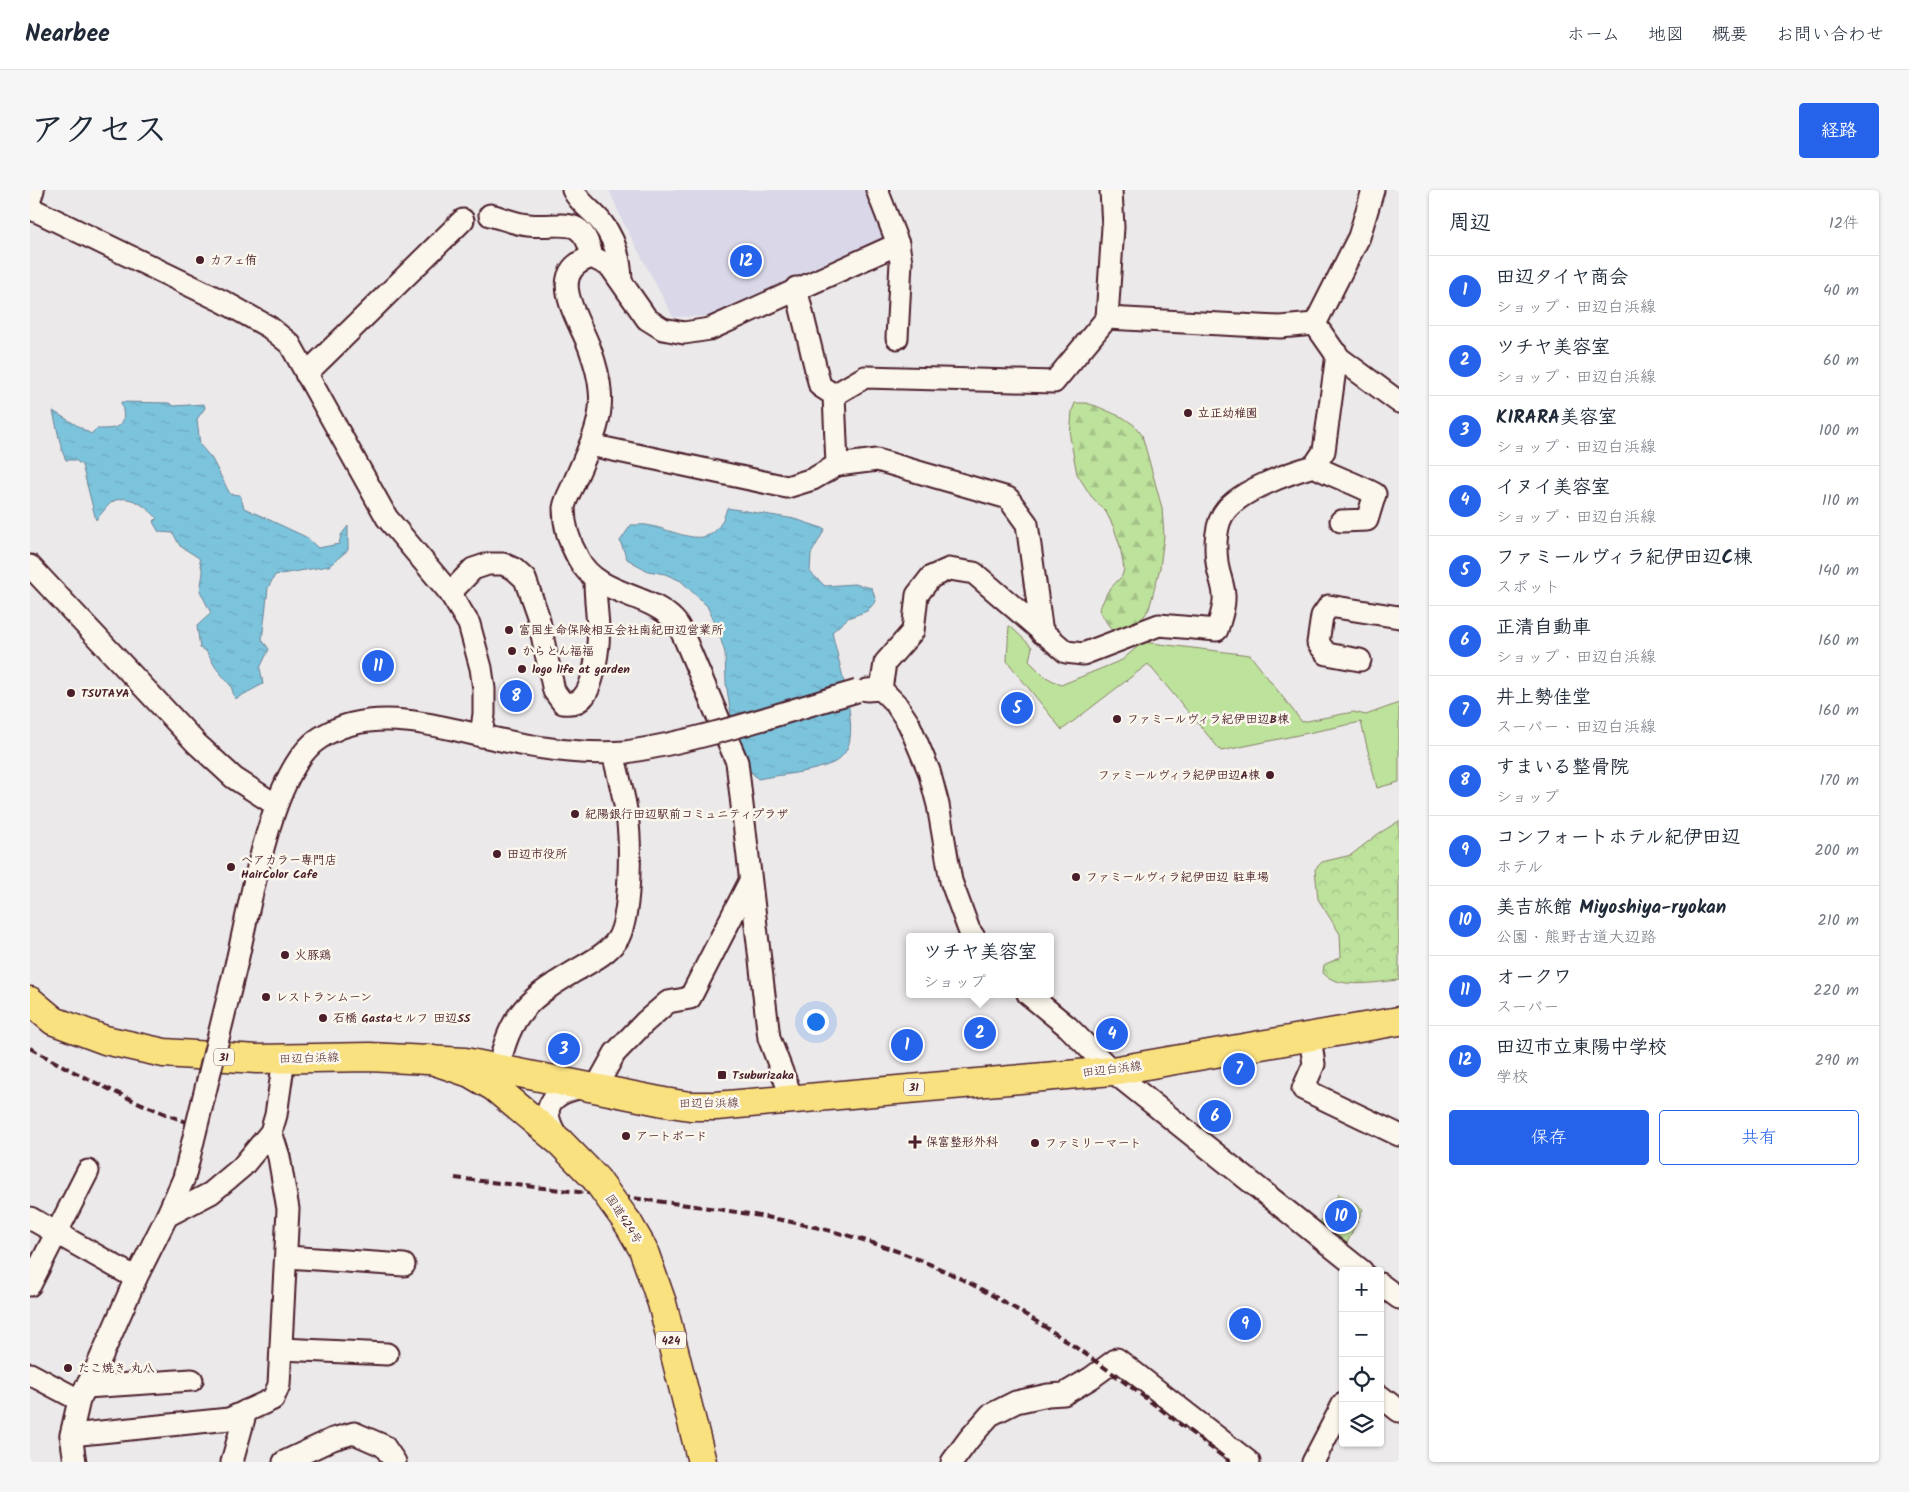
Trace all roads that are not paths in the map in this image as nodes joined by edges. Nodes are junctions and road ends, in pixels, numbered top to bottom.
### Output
1 (34, 190) edge
2 (573, 190) edge
3 (877, 190) edge
4 (1111, 190) edge
5 (1373, 190) edge
6 (30, 199) edge
7 (30, 208) edge
8 (490, 215) dead end
9 (463, 220) dead end
10 (898, 244) junction
11 (592, 257) junction
12 (621, 279) junction
13 (796, 288) junction
14 (1107, 318) junction
15 (1315, 324) junction
16 (898, 338) dead end
17 (1337, 354) junction
18 (306, 374) junction
19 (834, 395) junction
20 (1399, 402) edge
21 (590, 445) junction
22 (837, 465) junction
23 (1314, 466) junction
24 (1341, 521) dead end
25 (30, 566) edge
26 (595, 580) junction
27 (450, 593) junction
28 (1399, 617) edge
29 (1042, 633) junction
30 (1360, 660) dead end
31 (881, 689) junction
32 (481, 736) junction
33 (620, 753) junction
34 (276, 805) junction
35 (750, 881) junction
36 (971, 933) edge
37 (1033, 998) edge
38 (30, 1001) edge
39 (1399, 1021) edge
40 (1310, 1037) junction
41 (284, 1059) junction
42 (429, 1059) joint
43 (1112, 1070) junction
44 (496, 1078) junction
45 (589, 1088) junction
46 (792, 1098) junction
47 (271, 1132) junction
48 (1399, 1135) edge
49 (560, 1142) junction
50 (88, 1171) dead end
51 (167, 1216) junction
52 (30, 1218) edge
53 (56, 1233) junction
54 (287, 1257) junction
55 (404, 1265) dead end
56 (1357, 1267) edge
57 (136, 1278) junction
58 (30, 1285) edge
59 (1384, 1287) edge
60 (1399, 1298) edge
61 (282, 1349) junction
62 (387, 1354) dead end
63 (30, 1374) edge
64 (192, 1380) dead end
65 (83, 1394) junction
66 (1384, 1399) edge
67 (246, 1411) junction
68 (1399, 1411) edge
69 (1339, 1412) edge
70 (71, 1435) junction
71 (75, 1462) edge
72 (232, 1462) edge
73 (284, 1462) edge
74 (395, 1462) edge
75 (702, 1462) edge
76 (952, 1462) edge
77 (1250, 1462) edge
78 (1313, 1462) edge

1 - 6 street
2 - 12 street
3 - 10 street
4 - 14 street
5 - 15 street
7 - 18 street
8 - 11 street
9 - 18 street
10 - 13 street
10 - 16 street
11 - 12 street
11 - 21 street
12 - 13 street
13 - 19 street
14 - 15 street
14 - 19 street
15 - 17 street
17 - 20 street
17 - 23 street
18 - 27 street
19 - 22 street
21 - 22 street
21 - 26 street
22 - 29 street
23 - 24 street
23 - 29 street
25 - 34 street
26 - 27 street
26 - 35 street
27 - 32 street
28 - 30 street
29 - 31 street
31 - 33 street, bridge
31 - 36 street
32 - 33 street
32 - 34 street
33 - 44 street
34 - 51 street, bridge
35 - 45 street
35 - 46 street
37 - 43 street
38 - 41 main road, 田辺白浜線 / 31
39 - 40 main road, 田辺白浜線 / 31
40 - 43 main road, 田辺白浜線 / 31
40 - 48 street
41 - 42 main road, 田辺白浜線 / 31
41 - 47 street
42 - 44 main road, 国道424号 / 424
43 - 46 main road, 田辺白浜線 / 31
43 - 56 street
44 - 45 main road, 田辺白浜線 / 31
44 - 49 main road, 国道424号 / 424
45 - 46 main road, 田辺白浜線 / 31
45 - 49 street
47 - 51 street
47 - 54 street
49 - 75 main road, 国道424号 / 424, bridge
50 - 53 street
51 - 57 street
52 - 53 street
53 - 57 street
53 - 58 street
54 - 55 street
54 - 61 street
57 - 65 street
59 - 60 street
61 - 62 street
61 - 67 street
63 - 65 street
64 - 65 street
65 - 70 street
66 - 68 street
67 - 70 street
67 - 72 street
69 - 78 street
70 - 71 street
73 - 74 street
76 - 77 street

